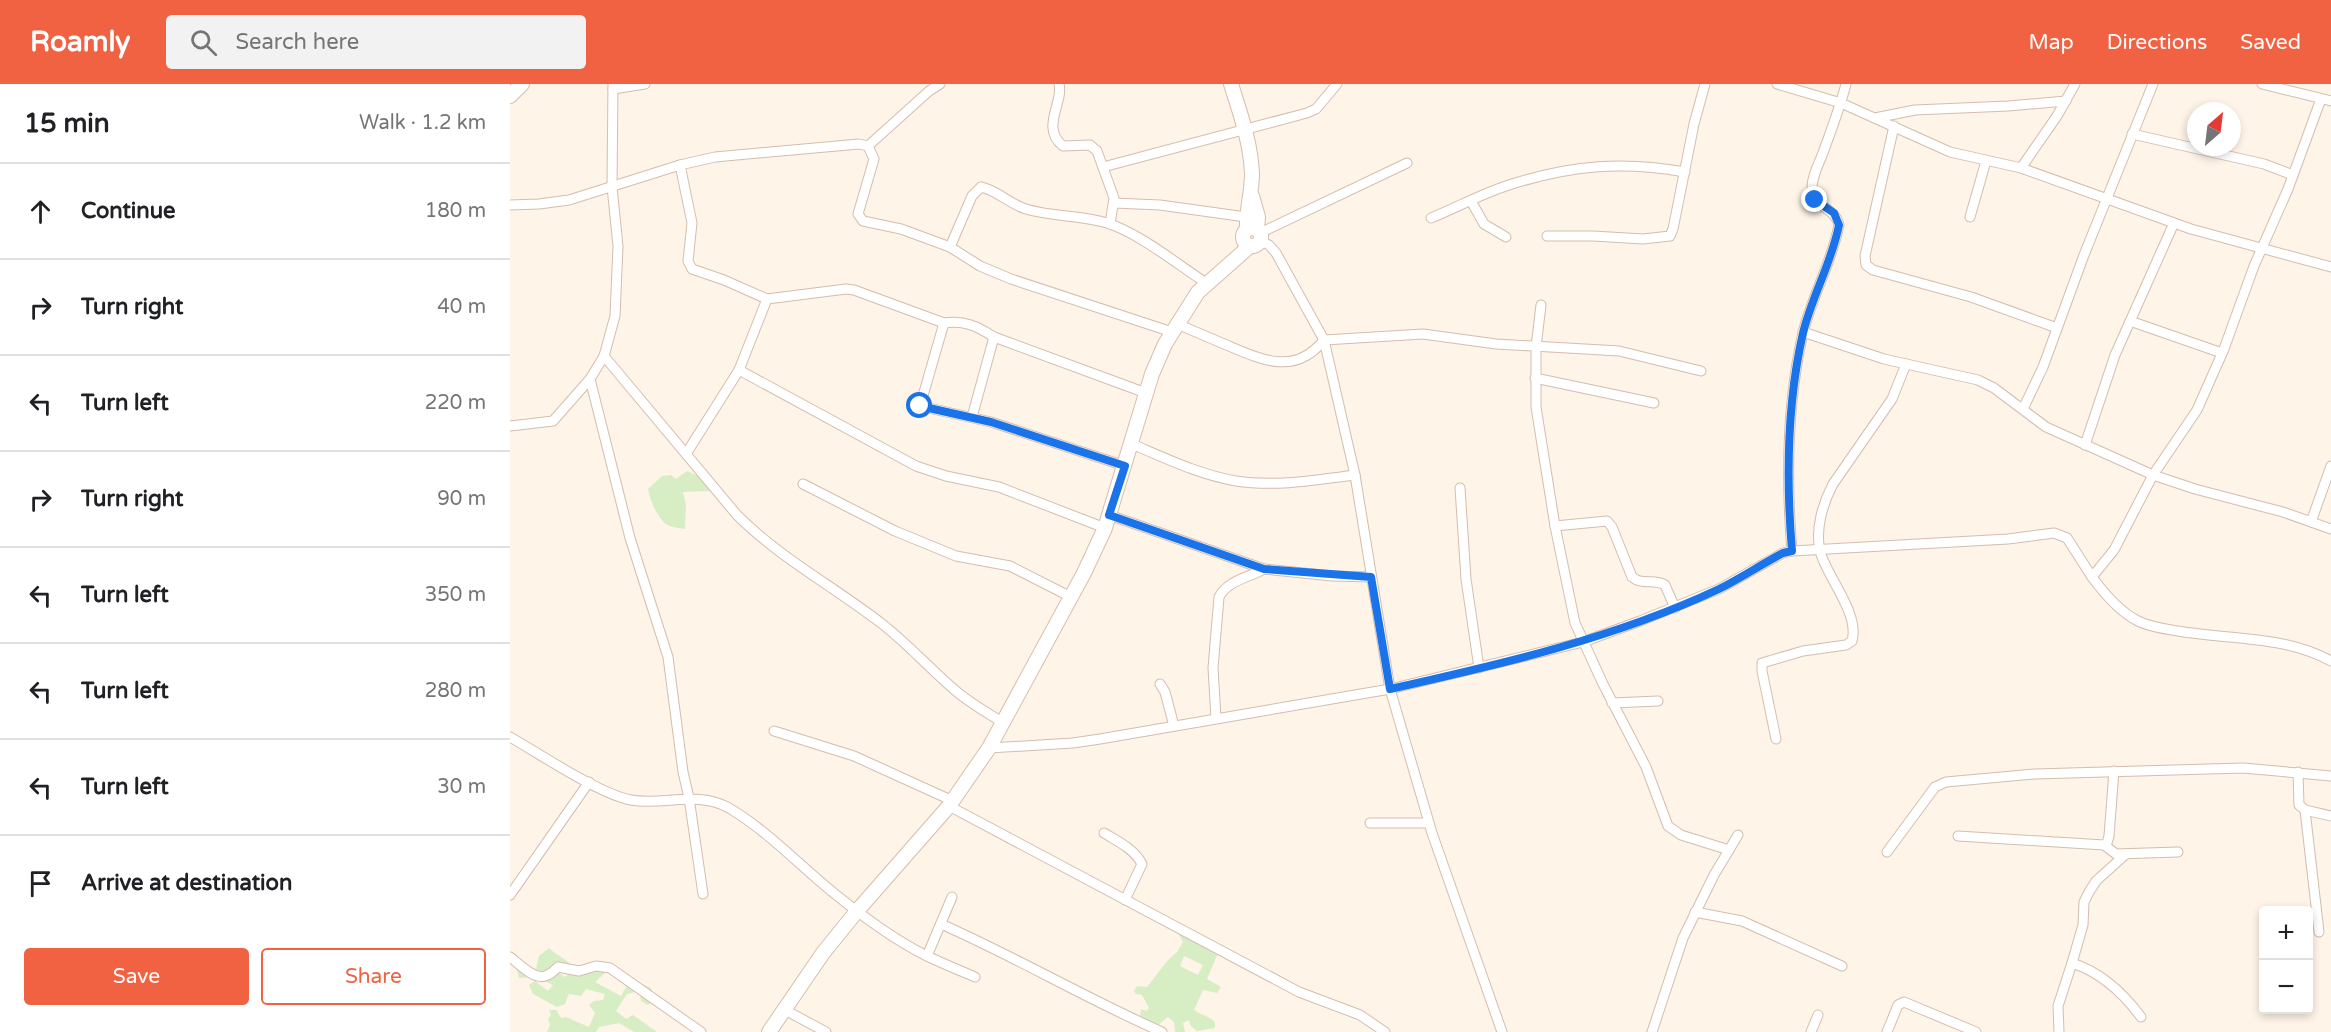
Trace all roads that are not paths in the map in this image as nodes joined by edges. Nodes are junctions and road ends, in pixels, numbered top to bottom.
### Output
1 (522, 84) edge
2 (645, 84) edge
3 (940, 84) edge
4 (1059, 84) edge
5 (1231, 84) edge
6 (1705, 84) edge
7 (1777, 84) edge
8 (1846, 84) edge
9 (2075, 84) edge
10 (2152, 84) edge
11 (2262, 84) edge
12 (613, 86) edge
13 (1333, 87) edge
14 (510, 96) edge
15 (2321, 99) junction
16 (2066, 101) junction
17 (2331, 101) edge
18 (1841, 103) junction
19 (1875, 118) junction
20 (1894, 126) junction
21 (1245, 129) junction
22 (2132, 134) junction
23 (868, 146) junction
24 (1986, 161) junction
25 (1407, 162) dead end
26 (681, 165) junction
27 (1103, 167) junction
28 (2021, 168) junction
29 (1685, 172) junction
30 (2294, 174) junction
31 (612, 187) junction
32 (2108, 198) junction
33 (1471, 201) junction
34 (1114, 202) junction
35 (510, 205) edge
36 (1431, 218) dead end
37 (1970, 218) dead end
38 (2174, 223) junction
39 (1110, 224) junction
40 (1252, 234) junction
41 (1547, 236) dead end
42 (1506, 237) dead end
43 (950, 247) junction
44 (2261, 249) junction
45 (2331, 267) edge
46 (1206, 283) junction
47 (767, 299) junction
48 (1541, 305) dead end
49 (2130, 321) junction
50 (944, 323) junction
51 (1174, 328) junction
52 (2057, 328) junction
53 (1803, 332) junction
54 (994, 337) junction
55 (1324, 340) junction
56 (1536, 347) junction
57 (2222, 353) junction
58 (604, 356) junction
59 (1906, 364) junction
60 (738, 370) junction
61 (1701, 370) dead end
62 (1536, 378) junction
63 (590, 380) junction
64 (1146, 393) junction
65 (1654, 403) dead end
66 (2023, 409) junction
67 (972, 417) junction
68 (510, 426) edge
69 (1132, 444) junction
70 (2085, 445) junction
71 (686, 454) junction
72 (1125, 466) junction
73 (2331, 466) edge
74 (1355, 475) junction
75 (2153, 476) junction
76 (2331, 481) edge
77 (803, 484) dead end
78 (1460, 488) dead end
79 (2322, 491) junction
80 (1109, 515) junction
81 (2311, 522) junction
82 (1555, 526) junction
83 (1105, 528) junction
84 (2331, 529) edge
85 (1820, 550) junction
86 (1792, 551) junction
87 (1264, 569) junction
88 (1371, 577) junction
89 (2092, 577) junction
90 (1071, 597) junction
91 (1675, 608) junction
92 (1583, 642) junction
93 (2331, 661) edge
94 (1479, 668) junction
95 (1160, 684) dead end
96 (1390, 689) junction
97 (1658, 701) dead end
98 (1612, 703) junction
99 (1216, 718) junction
100 (1002, 722) junction
101 (1174, 726) junction
102 (774, 731) dead end
103 (510, 737) edge
104 (1776, 739) dead end
105 (989, 747) junction
106 (2114, 771) junction
107 (2298, 772) junction
108 (2331, 776) edge
109 (589, 782) junction
110 (689, 798) junction
111 (951, 803) junction
112 (2305, 810) junction
113 (2331, 816) edge
114 (1370, 823) dead end
115 (1429, 823) junction
116 (1104, 833) dead end
117 (1738, 835) dead end
118 (1958, 836) dead end
119 (2104, 845) junction
120 (1729, 850) junction
121 (1887, 852) dead end
122 (2178, 852) dead end
123 (2126, 854) junction
124 (703, 894) dead end
125 (510, 896) edge
126 (952, 897) dead end
127 (1125, 900) junction
128 (857, 910) junction
129 (1695, 912) junction
130 (941, 924) junction
131 (2319, 932) dead end
132 (927, 956) junction
133 (510, 957) edge
134 (2072, 963) junction
135 (1842, 966) dead end
136 (975, 977) dead end
137 (785, 1010) junction
138 (1818, 1015) dead end
139 (2142, 1017) dead end
140 (701, 1032) edge
141 (769, 1032) edge
142 (826, 1032) edge
143 (1162, 1032) edge
144 (1385, 1032) edge
145 (1502, 1032) edge
146 (1652, 1032) edge
147 (1810, 1032) edge
148 (1887, 1032) edge
149 (1976, 1032) edge
150 (2059, 1032) edge

1 - 14 street
2 - 12 street
3 - 23 street
4 - 27 street
5 - 21 street
6 - 29 street
7 - 18 street
8 - 18 street
9 - 16 street
10 - 22 street
11 - 15 street
12 - 31 street
13 - 21 street
15 - 17 street
15 - 30 street
16 - 19 street
16 - 28 street
18 - 19 street
18 - 53 street
19 - 20 street
20 - 24 street
20 - 52 street
21 - 27 street
21 - 40 street
22 - 30 street
22 - 32 street
23 - 26 street
23 - 43 street
24 - 28 street
24 - 37 street
25 - 40 street
26 - 31 street
26 - 47 street
27 - 34 street
28 - 32 street
29 - 33 street
29 - 41 street
30 - 44 street
31 - 35 street
31 - 58 street
32 - 38 street
32 - 52 street
33 - 36 street
33 - 42 street
34 - 39 street
34 - 40 street
38 - 44 street
38 - 49 street
39 - 43 street
39 - 46 street
40 - 46 street
40 - 55 street
43 - 51 street
44 - 45 street
44 - 57 street
46 - 51 street
47 - 50 street
47 - 60 street
48 - 56 street
49 - 57 street
49 - 70 street
50 - 54 street
50 - 67 street
51 - 55 street
51 - 64 street
52 - 66 street
53 - 59 street
53 - 86 street
54 - 64 street
54 - 67 street
55 - 56 street
55 - 74 street
56 - 61 street
56 - 62 street
57 - 75 street
58 - 63 street
58 - 71 street
59 - 66 street
59 - 85 street
60 - 71 street
60 - 83 street
62 - 65 street
62 - 82 street
63 - 68 street
63 - 110 street
64 - 69 street
66 - 70 street
67 - 72 street
69 - 72 street
69 - 74 street
70 - 75 street
71 - 100 street
72 - 80 street
73 - 79 street
74 - 88 street
75 - 81 street
75 - 89 street
76 - 79 street
77 - 90 street
78 - 94 street
79 - 81 street
80 - 83 street
80 - 87 street
81 - 84 street
82 - 91 street
82 - 92 street
83 - 90 street
85 - 86 street
85 - 89 street
85 - 104 street
86 - 91 street
87 - 88 street
87 - 99 street
88 - 96 street
89 - 93 street
90 - 100 street
91 - 92 street
92 - 94 street
92 - 98 street
94 - 96 street
95 - 101 street
96 - 99 street
96 - 115 street
97 - 98 street
98 - 120 street
99 - 101 street
100 - 105 street
101 - 105 street
102 - 111 street
103 - 109 street
105 - 111 street
106 - 107 street
106 - 119 street
106 - 121 street
107 - 108 street
107 - 112 street
109 - 110 street
109 - 125 street
110 - 124 street
110 - 128 street
111 - 127 street
111 - 128 street
112 - 113 street
112 - 131 street
114 - 115 street
115 - 145 street
116 - 127 street
117 - 120 street
118 - 119 street
119 - 123 street
120 - 129 street
122 - 123 street
123 - 134 street
126 - 130 street
127 - 144 street
128 - 132 street
128 - 137 street
129 - 135 street
129 - 146 street
130 - 132 street
130 - 143 street
132 - 136 street
133 - 140 street
134 - 139 street
134 - 150 street
137 - 141 street
137 - 142 street
138 - 147 street
148 - 149 street

